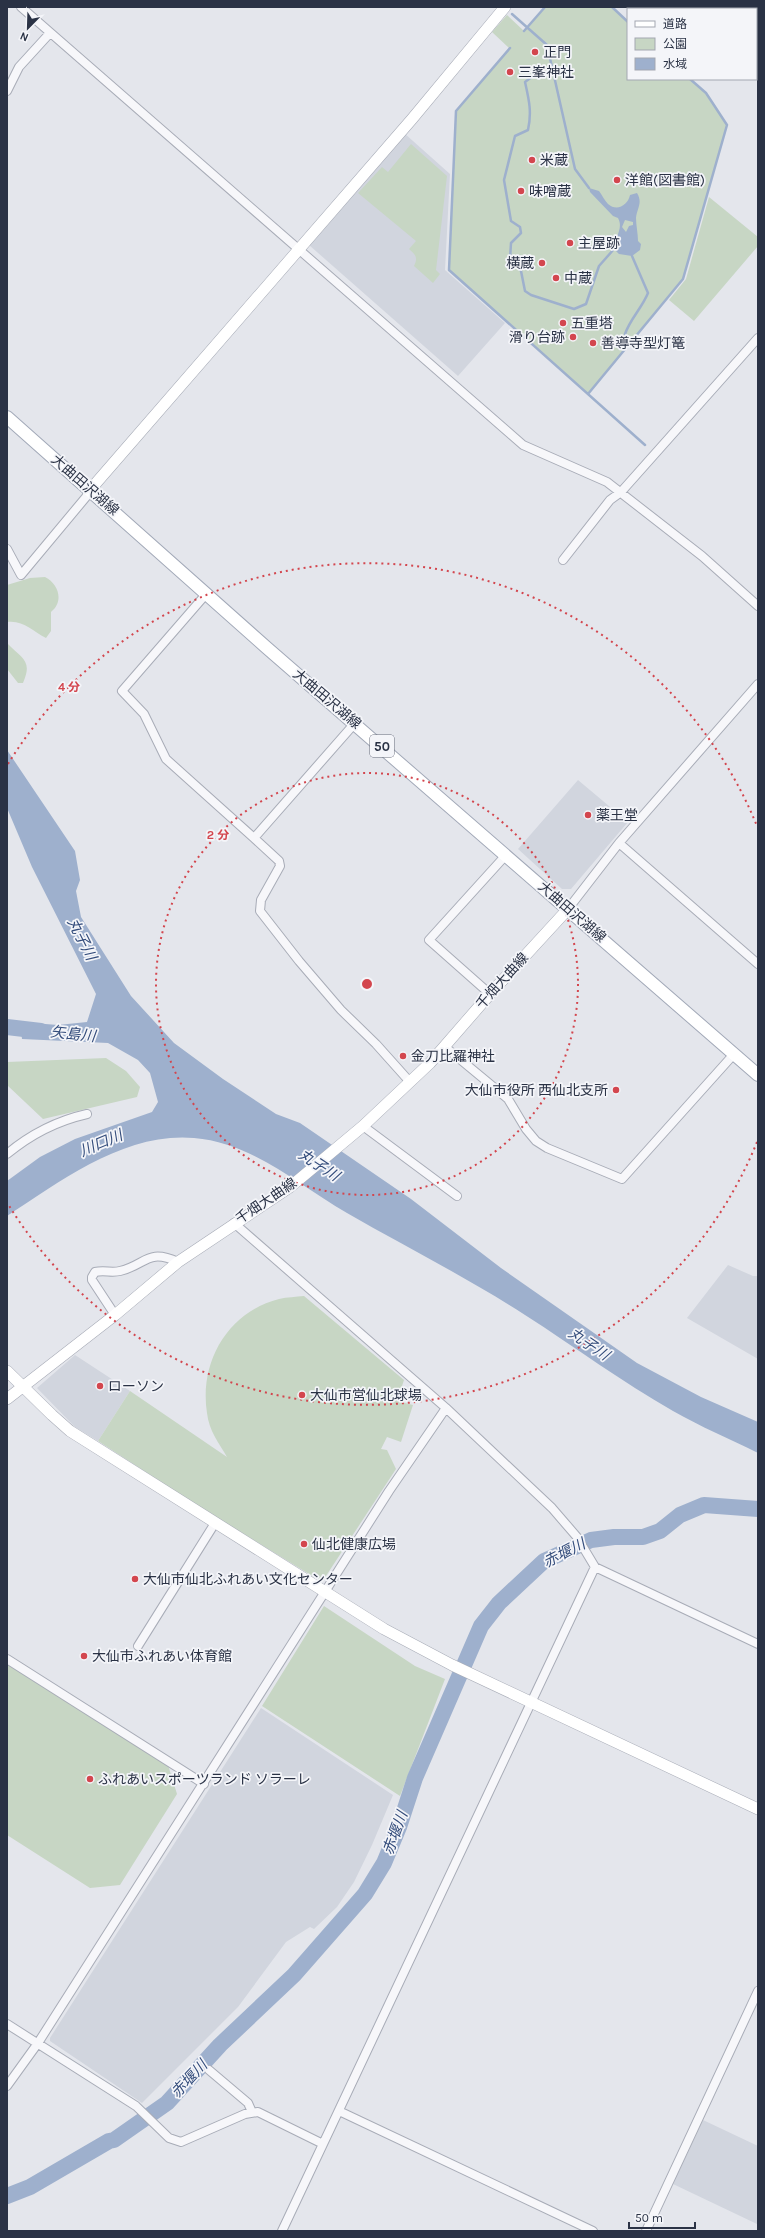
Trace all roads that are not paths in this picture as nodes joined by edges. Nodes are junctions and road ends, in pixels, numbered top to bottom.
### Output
1 (21, 7) edge
2 (501, 8) edge
3 (50, 33) junction
4 (7, 91) edge
5 (300, 249) junction
6 (758, 338) edge
7 (7, 417) edge
8 (90, 490) junction
9 (621, 492) junction
10 (7, 549) edge
11 (563, 560) dead end
12 (207, 593) junction
13 (758, 606) edge
14 (758, 684) edge
15 (355, 723) junction
16 (254, 838) junction
17 (619, 843) junction
18 (506, 855) junction
19 (568, 909) junction
20 (758, 964) edge
21 (490, 994) junction
22 (444, 1046) junction
23 (734, 1054) junction
24 (758, 1075) edge
25 (410, 1082) junction
26 (87, 1114) dead end
27 (363, 1126) junction
28 (7, 1154) edge
29 (457, 1196) dead end
30 (234, 1223) junction
31 (178, 1262) junction
32 (115, 1315) junction
33 (7, 1371) edge
34 (23, 1386) junction
35 (7, 1399) edge
36 (446, 1408) junction
37 (215, 1523) junction
38 (595, 1567) junction
39 (326, 1593) junction
40 (758, 1644) edge
41 (138, 1646) dead end
42 (7, 1659) edge
43 (531, 1702) junction
44 (204, 1784) junction
45 (758, 1809) edge
46 (758, 1991) edge
47 (7, 2024) edge
48 (38, 2043) junction
49 (209, 2070) dead end
50 (7, 2086) edge
51 (339, 2111) junction
52 (252, 2112) junction
53 (323, 2144) junction
54 (282, 2231) edge
55 (593, 2231) edge
56 (646, 2231) edge

1 - 3 street
2 - 5 street
3 - 4 street
3 - 5 street
5 - 8 street
5 - 9 street
6 - 9 street
7 - 8 main road, 大曲田沢湖線 / 50
8 - 10 street
8 - 12 main road, 大曲田沢湖線 / 50
9 - 11 street
9 - 13 street
12 - 15 main road, 大曲田沢湖線 / 50
12 - 16 street
14 - 17 street
15 - 16 street
15 - 18 main road, 大曲田沢湖線 / 50
16 - 25 street
17 - 19 street
17 - 20 street
18 - 19 main road, 大曲田沢湖線 / 50
18 - 21 street
19 - 21 street, 千畑大曲線
19 - 23 main road, 大曲田沢湖線 / 50
21 - 22 street, 千畑大曲線
22 - 23 street
22 - 25 street, 千畑大曲線
23 - 24 main road, 大曲田沢湖線 / 50
25 - 27 street, 千畑大曲線
26 - 28 street
27 - 29 street
27 - 30 street, 千畑大曲線
30 - 31 street, 千畑大曲線
30 - 36 street
31 - 32 street, 千畑大曲線
31 - 32 street
32 - 34 street, 千畑大曲線
33 - 34 street
34 - 35 street, 千畑大曲線
34 - 37 street
36 - 38 street
36 - 39 street
37 - 39 street
37 - 41 street
38 - 40 street
38 - 43 street
39 - 43 street
39 - 44 street
42 - 44 street
43 - 45 street
43 - 51 street
44 - 48 street
46 - 56 street
47 - 48 street
48 - 50 street
48 - 52 street
49 - 52 street
51 - 53 street
51 - 55 street
52 - 53 street
53 - 54 street

